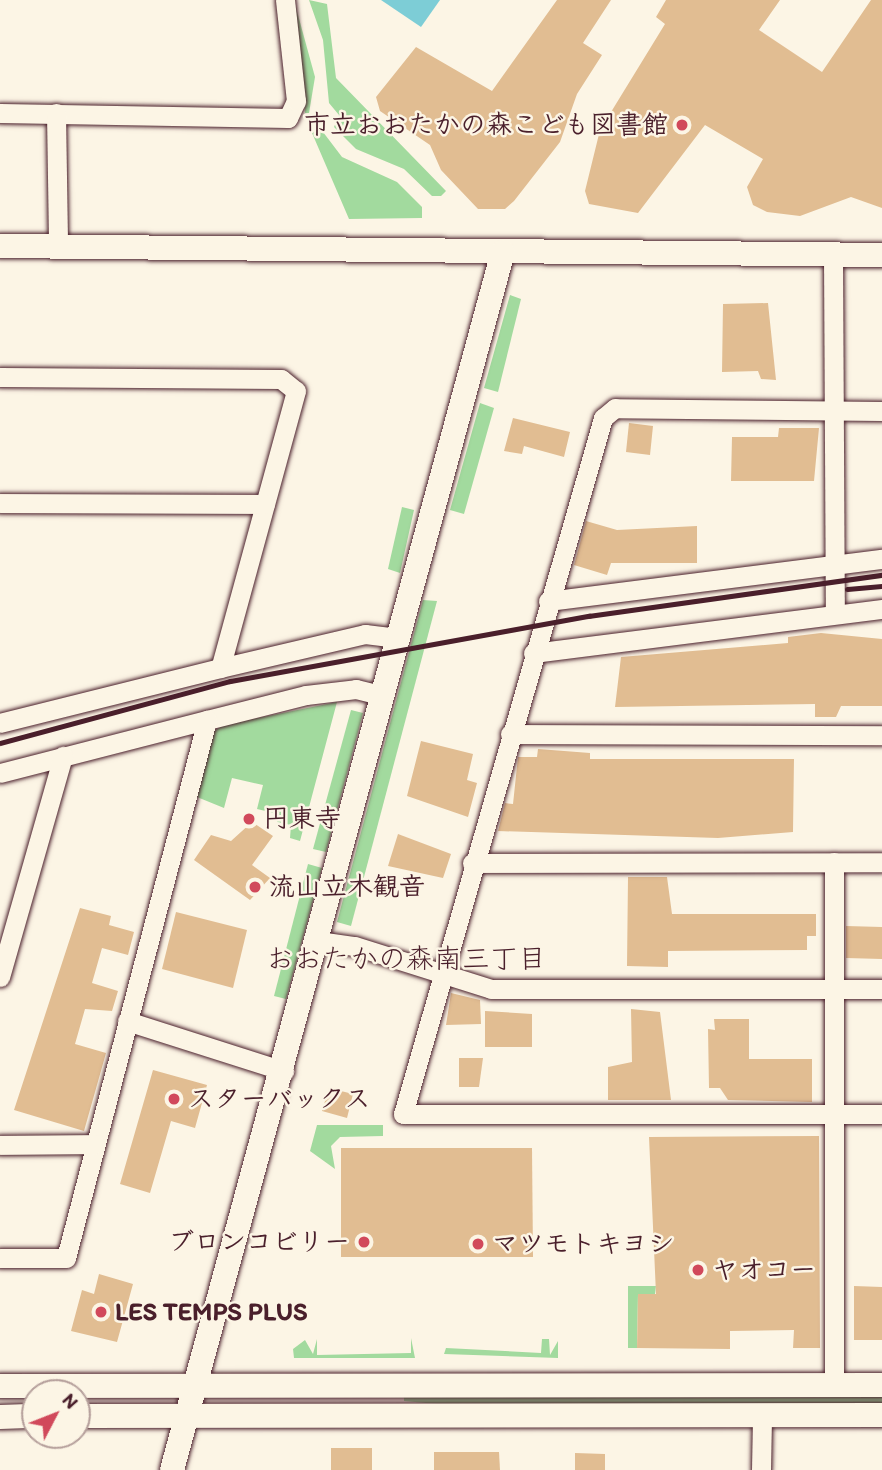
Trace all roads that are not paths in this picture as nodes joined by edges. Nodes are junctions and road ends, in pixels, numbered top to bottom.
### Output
1 (285, 0) edge
2 (0, 113) edge
3 (56, 113) junction
4 (0, 246) edge
5 (58, 247) junction
6 (503, 252) junction
7 (833, 254) junction
8 (882, 255) edge
9 (0, 377) edge
10 (830, 410) junction
11 (882, 411) edge
12 (0, 503) edge
13 (265, 504) junction
14 (882, 559) edge
15 (831, 564) junction
16 (548, 601) junction
17 (882, 609) edge
18 (835, 613) junction
19 (398, 638) junction
20 (533, 653) junction
21 (220, 668) junction
22 (384, 696) junction
23 (207, 720) junction
24 (0, 723) edge
25 (510, 734) junction
26 (882, 734) edge
27 (63, 756) junction
28 (0, 773) edge
29 (834, 862) junction
30 (882, 862) edge
31 (472, 863) junction
32 (318, 941) junction
33 (441, 975) junction
34 (0, 976) edge
35 (834, 989) junction
36 (882, 989) edge
37 (127, 1021) junction
38 (284, 1071) junction
39 (834, 1114) junction
40 (882, 1114) edge
41 (95, 1144) junction
42 (0, 1145) edge
43 (0, 1258) edge
44 (882, 1385) edge
45 (198, 1386) junction
46 (834, 1386) junction
47 (0, 1387) edge
48 (882, 1415) edge
49 (21, 1416) edge
50 (91, 1416) edge
51 (190, 1416) junction
52 (762, 1416) junction
53 (0, 1417) edge
54 (172, 1470) edge
55 (761, 1470) edge

1 - 3 street
2 - 3 street
3 - 5 street
4 - 5 street
5 - 6 street
6 - 7 street
6 - 19 street
7 - 8 street
7 - 10 street
9 - 13 street
10 - 11 street
10 - 15 street
10 - 16 street
12 - 13 street
13 - 21 street
14 - 15 street
15 - 16 street
15 - 18 street
16 - 20 street
17 - 18 street
18 - 20 street
19 - 21 street
19 - 22 street
20 - 25 street
21 - 24 street
22 - 23 street
22 - 32 street
23 - 27 street
23 - 37 street
25 - 26 street
25 - 31 street
27 - 28 street
27 - 34 street
29 - 30 street
29 - 31 street
29 - 35 street
31 - 33 street
32 - 33 street
32 - 38 street
33 - 35 street
33 - 39 street
35 - 36 street
35 - 39 street
37 - 38 street
37 - 41 street
38 - 45 street
39 - 40 street
39 - 46 street
41 - 42 street
41 - 43 street
44 - 46 street
45 - 46 street
45 - 47 street
45 - 51 street
48 - 52 street
49 - 53 street
50 - 51 street
51 - 52 street
51 - 54 street
52 - 55 street

